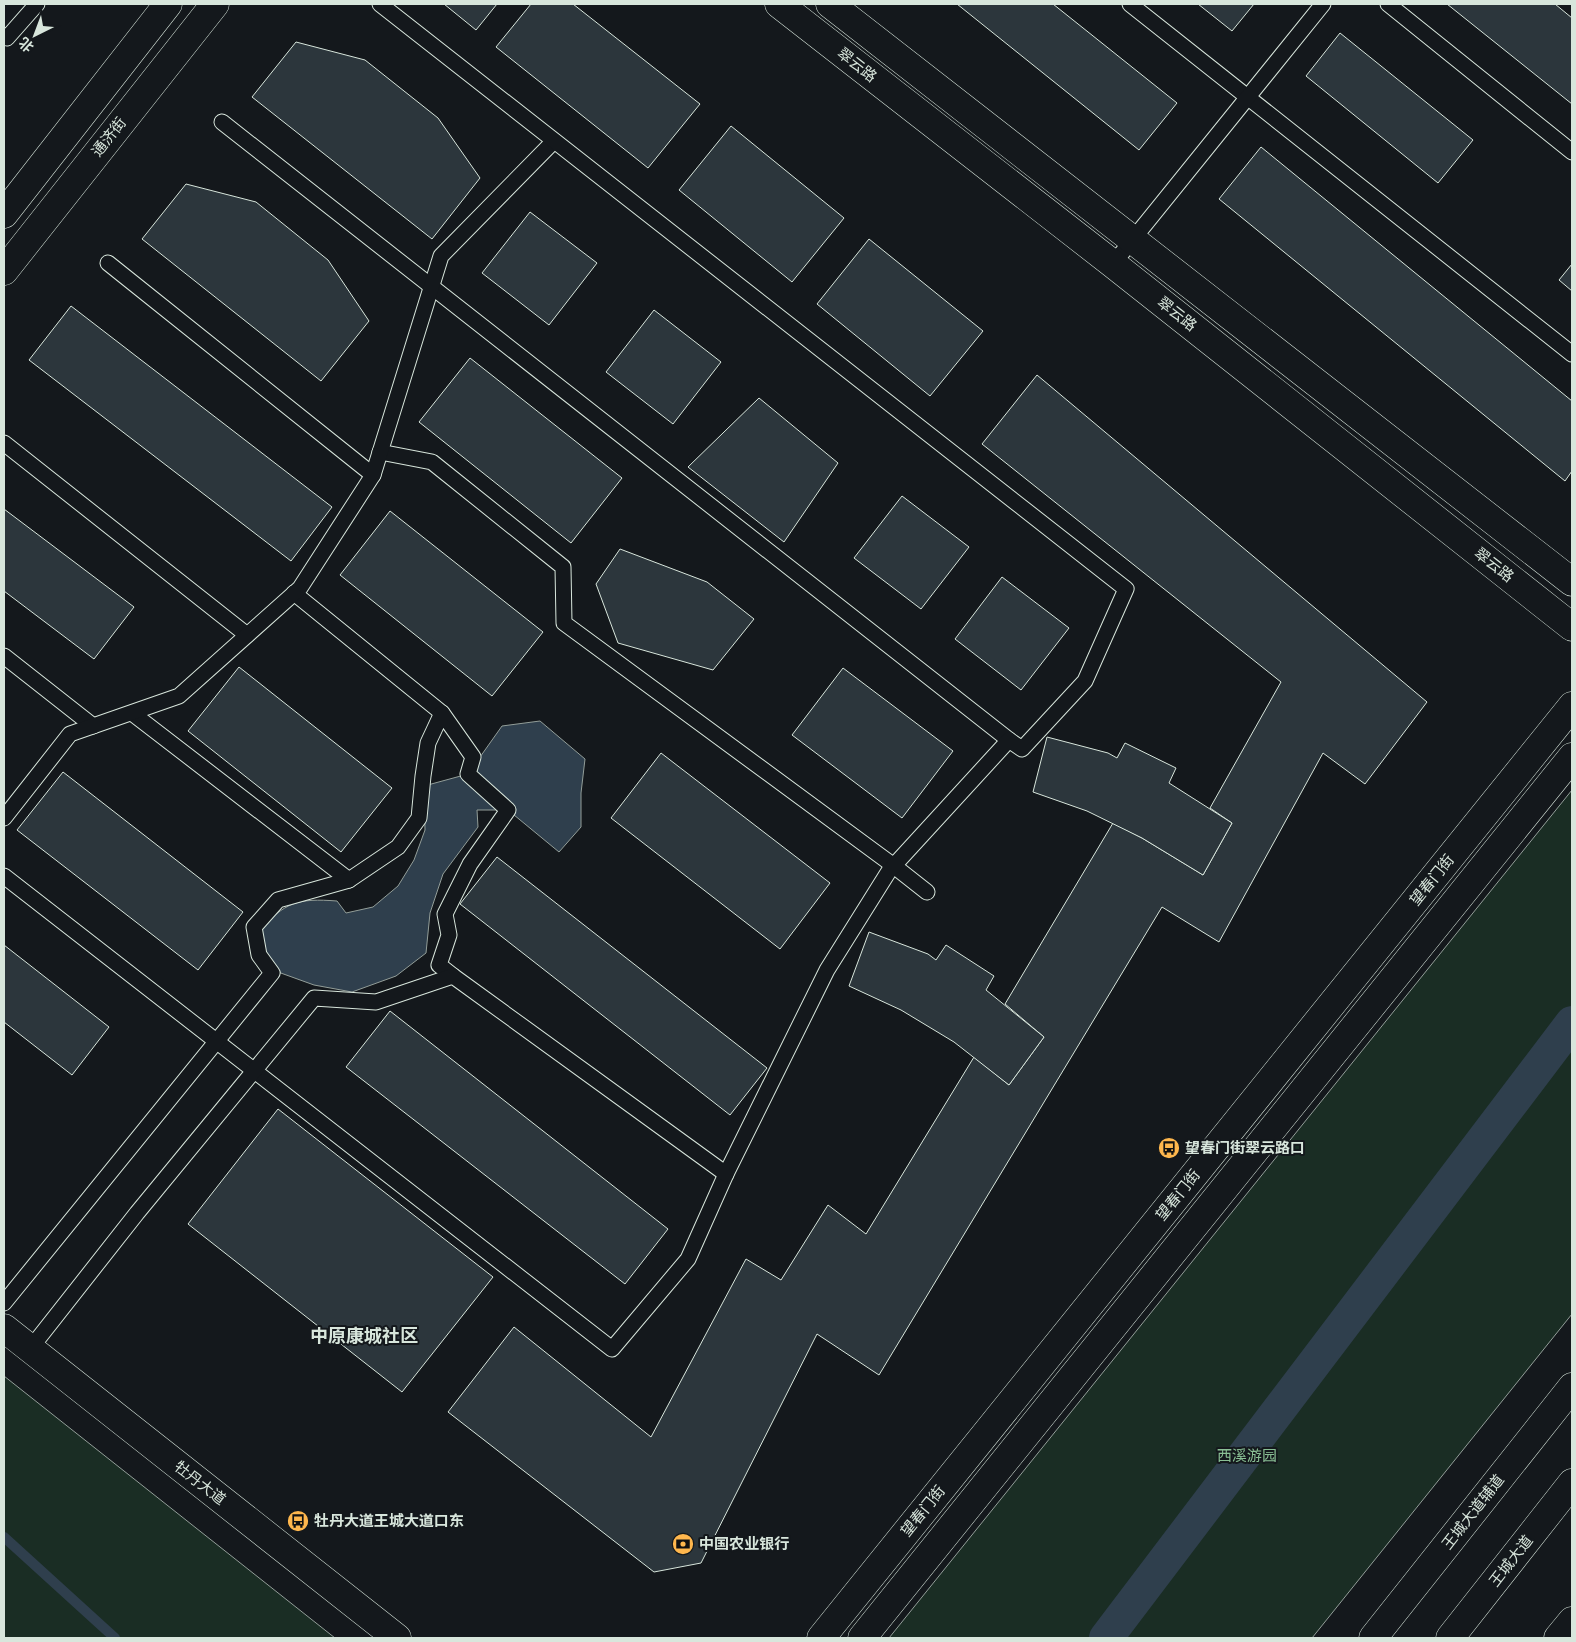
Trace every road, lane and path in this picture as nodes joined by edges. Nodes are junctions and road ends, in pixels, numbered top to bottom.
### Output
1 (36, 4) edge
2 (168, 4) edge
3 (215, 4) edge
4 (380, 4) edge
5 (779, 4) edge
6 (830, 4) edge
7 (1130, 4) edge
8 (1323, 4) edge
9 (1388, 4) edge
10 (4, 36) edge
11 (1248, 97) junction
12 (222, 122) dead end
13 (554, 141) junction
14 (1572, 152) edge
15 (4, 214) edge
16 (1132, 240) junction
17 (108, 263) dead end
18 (1113, 264) junction
19 (4, 271) edge
20 (432, 287) junction
21 (1572, 354) edge
22 (4, 443) edge
23 (380, 452) junction
24 (373, 475) junction
25 (1572, 582) edge
26 (294, 593) junction
27 (1572, 627) edge
28 (247, 635) junction
29 (4, 656) edge
30 (1572, 706) edge
31 (132, 713) junction
32 (442, 713) junction
33 (93, 726) junction
34 (1009, 740) junction
35 (1572, 757) edge
36 (4, 818) edge
37 (894, 866) junction
38 (4, 876) edge
39 (349, 880) junction
40 (927, 892) dead end
41 (453, 976) junction
42 (216, 1041) junction
43 (254, 1071) junction
44 (726, 1174) junction
45 (4, 1303) edge
46 (4, 1328) edge
47 (30, 1349) junction
48 (1572, 1386) edge
49 (1572, 1483) edge
50 (1572, 1621) edge
51 (397, 1638) edge
52 (820, 1638) edge
53 (862, 1638) edge
54 (1373, 1638) edge
55 (1450, 1638) edge
56 (1558, 1638) edge

1 - 10 lane
2 - 15 main road
3 - 19 main road, 通济街
4 - 13 lane
5 - 18 main road, 翠云路
6 - 16 main road, 翠云路
7 - 11 lane
8 - 11 lane
9 - 14 lane
11 - 16 lane
11 - 21 lane
12 - 20 lane
13 - 20 lane
13 - 34 lane
16 - 18 lane
16 - 25 main road, 翠云路
17 - 24 lane
18 - 27 main road, 翠云路
20 - 23 lane
20 - 34 lane
22 - 28 lane
23 - 24 lane
23 - 37 lane
24 - 26 lane
26 - 28 lane
26 - 32 lane
28 - 31 lane
29 - 33 lane
30 - 52 main road, 望春门街
31 - 33 lane
31 - 39 lane
32 - 39 lane
32 - 41 lane
33 - 36 lane
34 - 37 lane
35 - 53 main road
37 - 40 lane
37 - 44 lane
38 - 42 lane
39 - 42 lane
41 - 43 lane
41 - 44 lane
42 - 43 lane
42 - 45 lane
43 - 44 lane
43 - 47 lane
46 - 47 main road, 牡丹大道
47 - 51 main road, 牡丹大道
48 - 54 main road, 王城大道辅道
49 - 55 main road, 王城大道
50 - 56 main road

